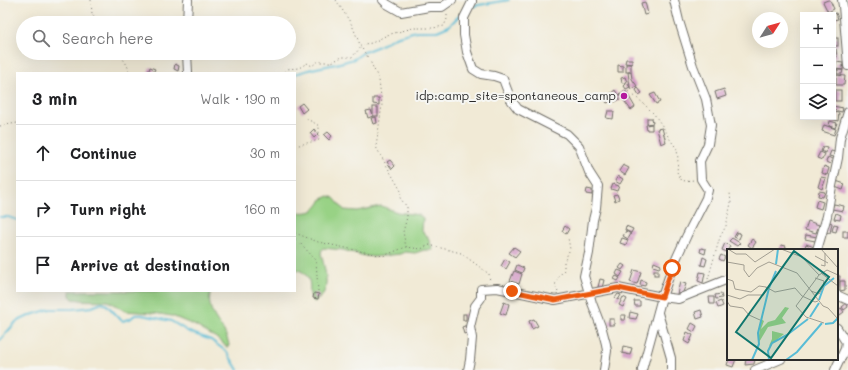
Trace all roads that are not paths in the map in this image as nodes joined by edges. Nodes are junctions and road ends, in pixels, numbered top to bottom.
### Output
1 (188, 0) edge
2 (383, 0) edge
3 (472, 0) edge
4 (674, 0) edge
5 (842, 0) edge
6 (449, 2) edge
7 (187, 16) edge
8 (187, 60) edge
9 (848, 66) edge
10 (188, 72) edge
11 (848, 112) edge
12 (817, 249) edge
13 (727, 280) edge
14 (589, 294) junction
15 (838, 295) edge
16 (662, 297) junction
17 (848, 300) edge
18 (657, 312) junction
19 (838, 330) edge
20 (779, 360) edge
21 (468, 370) edge
22 (604, 370) edge
23 (642, 370) edge
24 (671, 370) edge
25 (755, 370) edge
26 (835, 370) edge

1 - 7 street
2 - 6 street
3 - 14 street
4 - 16 street
5 - 9 street
8 - 10 street
11 - 12 street
13 - 16 street
14 - 16 street
14 - 21 street
14 - 22 street
15 - 17 street
16 - 18 street
18 - 23 street
18 - 24 street
19 - 26 street
20 - 25 street

